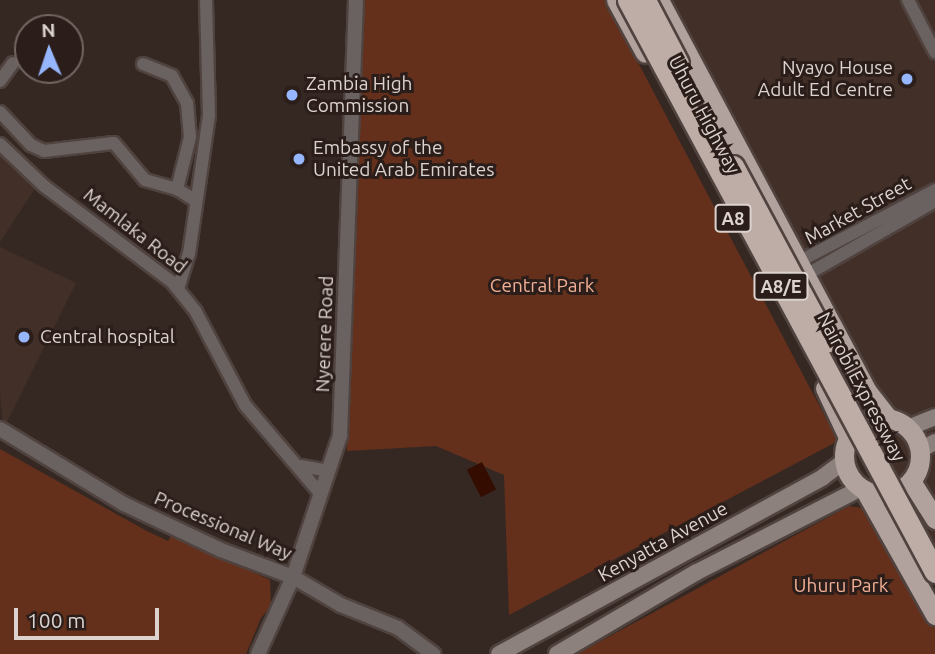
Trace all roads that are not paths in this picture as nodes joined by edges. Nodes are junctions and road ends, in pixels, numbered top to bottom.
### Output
1 (206, 0) edge
2 (356, 0) edge
3 (616, 0) edge
4 (628, 0) edge
5 (645, 0) edge
6 (659, 0) edge
7 (908, 0) edge
8 (935, 52) edge
9 (13, 63) dead end
10 (143, 64) dead end
11 (0, 81) edge
12 (0, 112) edge
13 (0, 144) edge
14 (177, 189) junction
15 (935, 190) edge
16 (196, 201) junction
17 (935, 201) edge
18 (802, 269) junction
19 (178, 289) junction
20 (888, 418) junction
21 (935, 418) edge
22 (908, 428) junction
23 (0, 429) edge
24 (848, 437) junction
25 (928, 446) edge
26 (844, 461) junction
27 (301, 466) junction
28 (329, 471) junction
29 (911, 481) junction
30 (869, 492) junction
31 (320, 493) junction
32 (935, 519) edge
33 (935, 548) edge
34 (935, 572) edge
35 (293, 577) junction
36 (935, 588) edge
37 (583, 610) junction
38 (935, 615) edge
39 (595, 632) junction
40 (258, 654) edge
41 (433, 654) edge
42 (499, 654) edge
43 (557, 654) edge

1 - 16 street
2 - 28 street, Nyerere Road
3 - 24 highway, Uhuru Highway / A8
4 - 34 highway, Nairobi Expressway / A8/E, bridge
5 - 33 highway, Nairobi Expressway / A8/E, bridge
6 - 18 highway, Uhuru Highway / A8
7 - 8 street
9 - 11 street
10 - 14 street
12 - 14 street
13 - 19 street, Mamlaka Road
14 - 16 street
15 - 18 street, Market Street
16 - 19 street
17 - 18 street, Market Street
18 - 20 highway, Uhuru Highway / A8
19 - 27 street, Mamlaka Road
20 - 22 highway, A8
20 - 24 highway
21 - 22 main road
22 - 25 highway
23 - 35 street, Processional Way
24 - 26 highway
25 - 29 highway
26 - 30 highway
26 - 37 main road, Kenyatta Avenue
27 - 28 street
27 - 31 street, Mamlaka Road
28 - 31 street, Nyerere Road
29 - 30 highway
29 - 32 highway
30 - 36 highway
30 - 38 highway
30 - 39 main road
31 - 35 street, Nyerere Road
35 - 40 street, Nyerere Road
35 - 41 street, Processional Way
37 - 39 main road
37 - 42 main road, Kenyatta Avenue
39 - 43 main road

